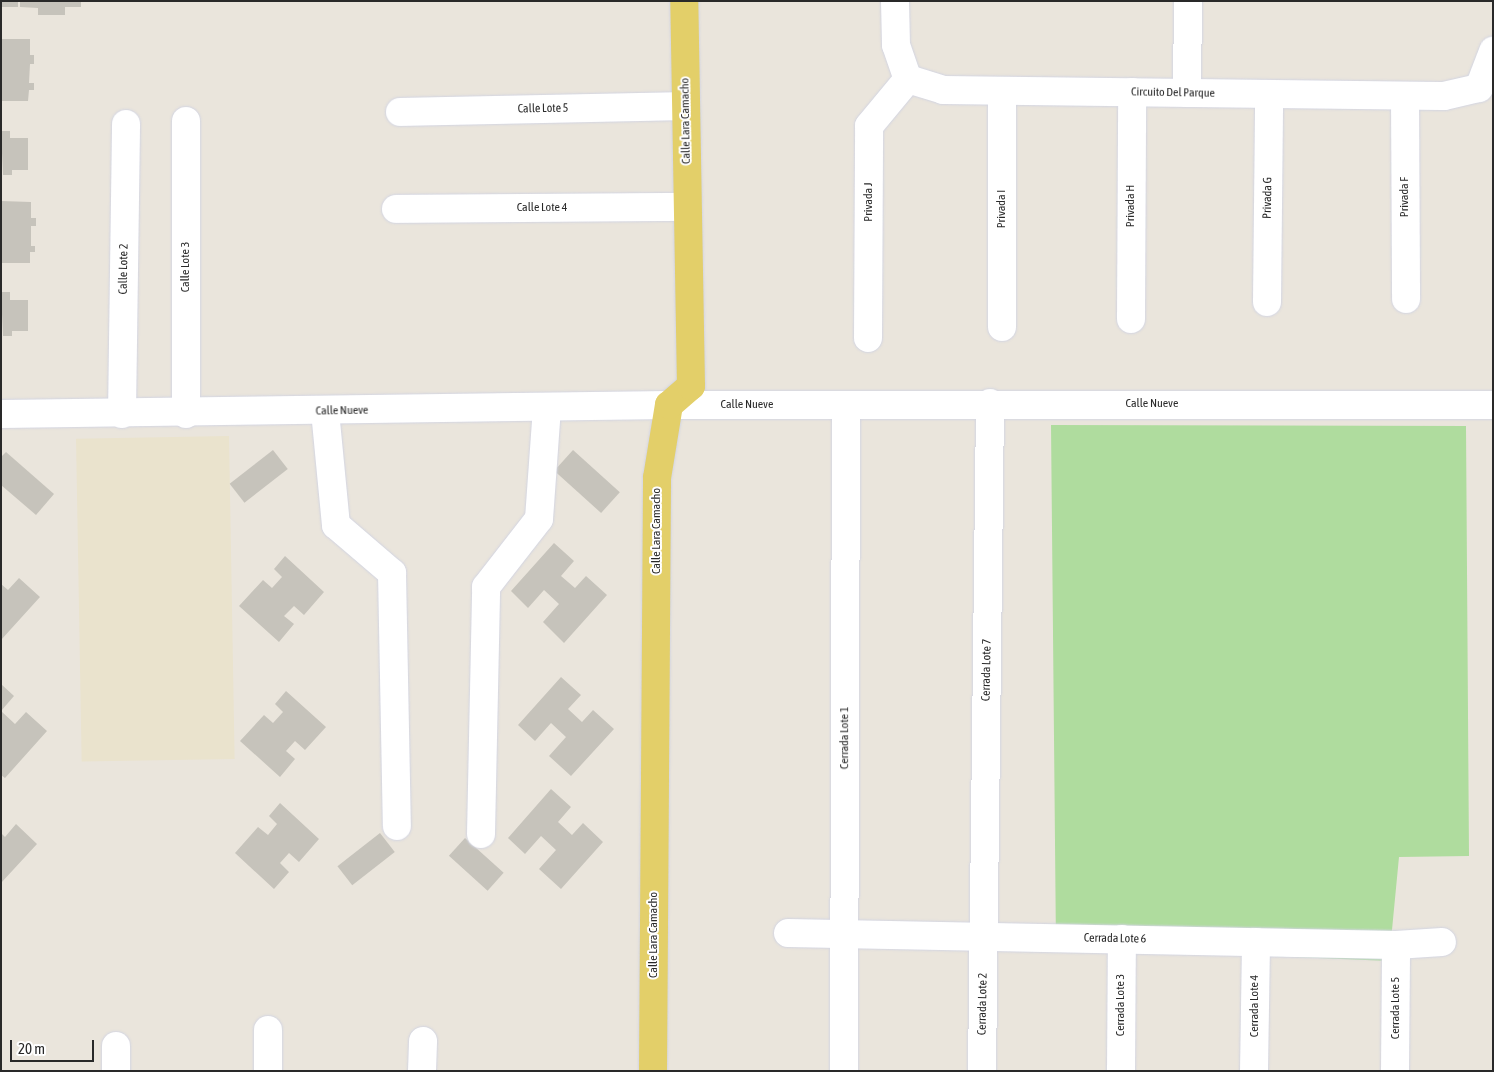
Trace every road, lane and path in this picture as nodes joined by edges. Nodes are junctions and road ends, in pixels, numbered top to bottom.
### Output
1 (684, 1) edge
2 (895, 1) edge
3 (1188, 1) edge
4 (1493, 51) edge
5 (908, 79) junction
6 (1002, 91) junction
7 (1132, 92) junction
8 (1188, 93) junction
9 (1269, 94) junction
10 (1486, 94) edge
11 (1405, 96) junction
12 (686, 106) junction
13 (400, 112) dead end
14 (186, 121) dead end
15 (126, 124) dead end
16 (687, 208) junction
17 (396, 209) dead end
18 (1406, 299) dead end
19 (1268, 302) dead end
20 (1131, 319) dead end
21 (1002, 327) dead end
22 (868, 338) dead end
23 (990, 404) junction
24 (1493, 404) edge
25 (669, 405) junction
26 (846, 405) junction
27 (547, 407) junction
28 (325, 412) junction
29 (1, 414) edge
30 (122, 414) junction
31 (186, 414) junction
32 (397, 826) dead end
33 (482, 834) dead end
34 (788, 933) dead end
35 (845, 934) junction
36 (984, 938) junction
37 (1122, 939) junction
38 (1256, 942) junction
39 (1442, 942) dead end
40 (1396, 945) junction
41 (268, 1030) dead end
42 (423, 1041) dead end
43 (268, 1071) edge
44 (422, 1071) edge
45 (654, 1071) edge
46 (844, 1071) edge
47 (982, 1071) edge
48 (1121, 1071) edge
49 (1254, 1071) edge
50 (1395, 1071) edge

1 - 12 main road, Calle Lara Camacho
2 - 5 street
3 - 8 street
4 - 10 street, Circuito Del Parque
5 - 6 street, Circuito Del Parque
5 - 22 street, Privada J
6 - 7 street, Circuito Del Parque
6 - 21 street, Privada I
7 - 8 street, Circuito Del Parque
7 - 20 street, Privada H
8 - 9 street, Circuito Del Parque
9 - 11 street, Circuito Del Parque
9 - 19 street, Privada G
10 - 11 street, Circuito Del Parque
11 - 18 street, Privada F
12 - 13 street, Calle Lote 5
12 - 16 main road, Calle Lara Camacho
14 - 31 street, Calle Lote 3
15 - 30 street, Calle Lote 2
16 - 17 street, Calle Lote 4
16 - 25 main road, Calle Lara Camacho
23 - 24 street, Calle Nueve
23 - 26 street, Calle Nueve
23 - 36 street, Cerrada Lote 7
25 - 26 street, Calle Nueve
25 - 27 street, Calle Nueve
25 - 45 main road, Calle Lara Camacho
26 - 35 street, Cerrada Lote 1
27 - 28 street, Calle Nueve
27 - 33 street
28 - 31 street, Calle Nueve
28 - 32 street
29 - 30 street, Calle Nueve
30 - 31 street, Calle Nueve
34 - 35 street, Cerrada Lote 6
35 - 36 street, Cerrada Lote 6
35 - 46 street, Cerrada Lote 1
36 - 37 street, Cerrada Lote 6
36 - 47 street, Cerrada Lote 2
37 - 38 street, Cerrada Lote 6
37 - 48 street, Cerrada Lote 3
38 - 40 street, Cerrada Lote 6
38 - 49 street, Cerrada Lote 4
39 - 40 street, Cerrada Lote 6
40 - 50 street, Cerrada Lote 5
41 - 43 street
42 - 44 street

